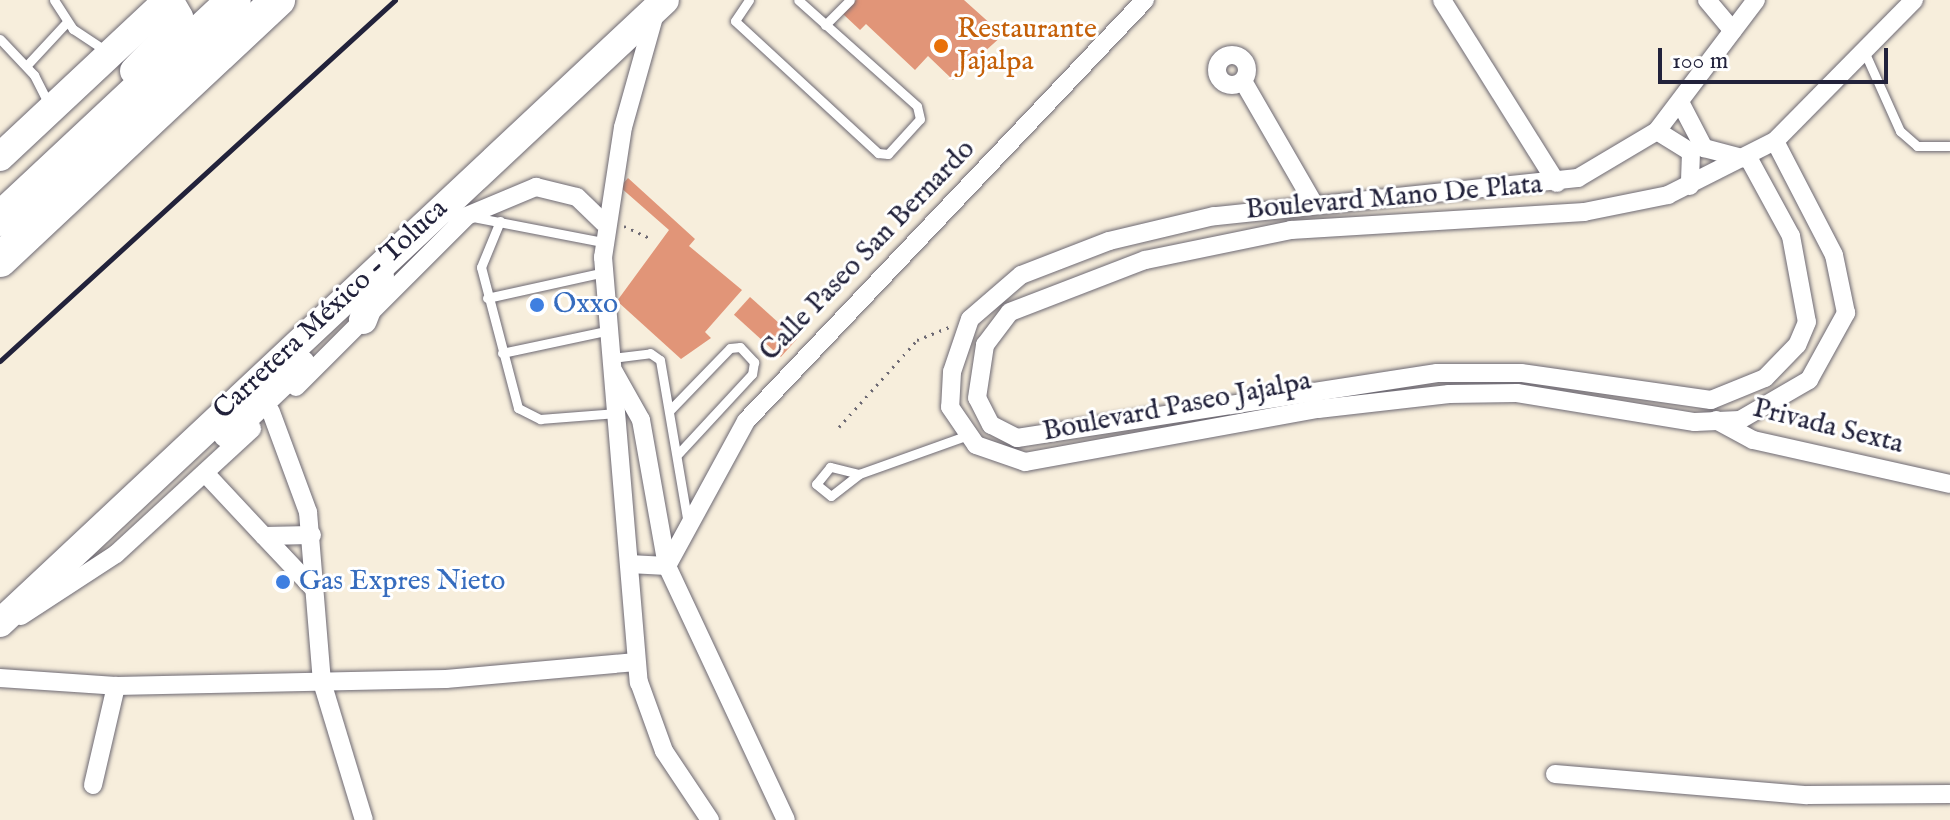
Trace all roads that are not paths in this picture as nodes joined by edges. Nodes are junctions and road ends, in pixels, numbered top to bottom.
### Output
1 (54, 0) edge
2 (169, 0) edge
3 (234, 0) edge
4 (278, 0) edge
5 (749, 0) edge
6 (798, 0) edge
7 (850, 0) edge
8 (1145, 0) edge
9 (1442, 0) edge
10 (1707, 0) edge
11 (1756, 0) edge
12 (1914, 0) edge
13 (662, 3) edge
14 (67, 22) junction
15 (825, 25) junction
16 (1733, 31) junction
17 (0, 39) edge
18 (1864, 51) junction
19 (112, 54) junction
20 (27, 65) junction
21 (1243, 81) dead end
22 (1681, 104) junction
23 (52, 109) junction
24 (1657, 131) junction
25 (1775, 141) junction
26 (1950, 146) edge
27 (0, 157) edge
28 (1749, 159) junction
29 (1557, 183) junction
30 (1690, 186) junction
31 (0, 196) edge
32 (1314, 204) junction
33 (467, 216) junction
34 (0, 219) edge
35 (500, 221) junction
36 (423, 226) junction
37 (604, 232) junction
38 (1072, 253) junction
39 (0, 260) edge
40 (384, 267) junction
41 (604, 272) junction
42 (1082, 279) junction
43 (487, 298) junction
44 (363, 320) junction
45 (610, 330) junction
46 (502, 353) junction
47 (613, 365) junction
48 (1711, 400) junction
49 (1214, 402) junction
50 (670, 410) junction
51 (271, 412) junction
52 (617, 413) junction
53 (1717, 424) junction
54 (1217, 427) junction
55 (965, 436) junction
56 (678, 454) junction
57 (205, 473) junction
58 (859, 474) dead end
59 (1950, 484) edge
60 (688, 525) junction
61 (312, 535) junction
62 (264, 536) junction
63 (108, 542) dead end
64 (629, 564) junction
65 (667, 566) junction
66 (314, 589) junction
67 (0, 626) edge
68 (636, 662) junction
69 (0, 678) edge
70 (322, 682) junction
71 (116, 686) junction
72 (1555, 774) dead end
73 (93, 785) dead end
74 (1950, 794) edge
75 (364, 820) edge
76 (710, 820) edge
77 (786, 820) edge

1 - 14 lane
2 - 19 main road
2 - 31 main road
3 - 34 highway
4 - 39 highway
5 - 15 lane
6 - 15 lane
7 - 15 lane
8 - 60 street, Calle Paseo San Bernardo
9 - 29 street
10 - 16 street
11 - 16 street
12 - 18 street, Boulevard Mano De Plata
13 - 36 main road, Carretera México - Toluca
13 - 37 street
14 - 19 lane
14 - 20 lane
16 - 22 street
17 - 20 lane
18 - 25 street, Boulevard Mano De Plata
18 - 26 lane
19 - 23 main road
20 - 23 lane
21 - 32 street
22 - 24 street
22 - 28 street
23 - 27 main road
24 - 29 street
24 - 30 street
25 - 28 street, Boulevard Mano De Plata
25 - 53 street, Boulevard Paseo Jajalpa
28 - 30 street, Boulevard Mano De Plata
28 - 48 street
29 - 32 street
30 - 42 street, Boulevard Mano De Plata
32 - 38 street
33 - 35 lane
33 - 36 street
33 - 37 street
33 - 44 street
35 - 37 lane
35 - 43 lane
36 - 40 main road, Carretera México - Toluca
37 - 41 street
38 - 42 street
38 - 55 street
40 - 44 main road
40 - 63 main road
40 - 67 main road, Carretera México - Toluca
41 - 43 lane
41 - 45 street
42 - 49 street, Boulevard Mano De Plata
43 - 46 lane
44 - 51 street
45 - 46 lane
45 - 47 street
46 - 52 lane
47 - 50 lane
47 - 52 street
47 - 65 street
48 - 49 street, Boulevard Mano De Plata
48 - 53 street, Privada Sexta
49 - 54 street
50 - 56 lane
50 - 56 lane
51 - 57 street
51 - 61 street
52 - 64 street
53 - 54 street, Boulevard Paseo Jajalpa
53 - 59 street, Privada Sexta
54 - 55 street, Boulevard Paseo Jajalpa
55 - 58 lane
56 - 60 lane
57 - 62 street
57 - 67 street
60 - 65 street, Calle Paseo San Bernardo
61 - 62 street
61 - 66 street
62 - 66 street
64 - 65 street
64 - 68 street
65 - 77 street
66 - 70 street
68 - 70 street
68 - 76 street
69 - 71 street
70 - 71 street
70 - 75 street
71 - 73 street
72 - 74 street

